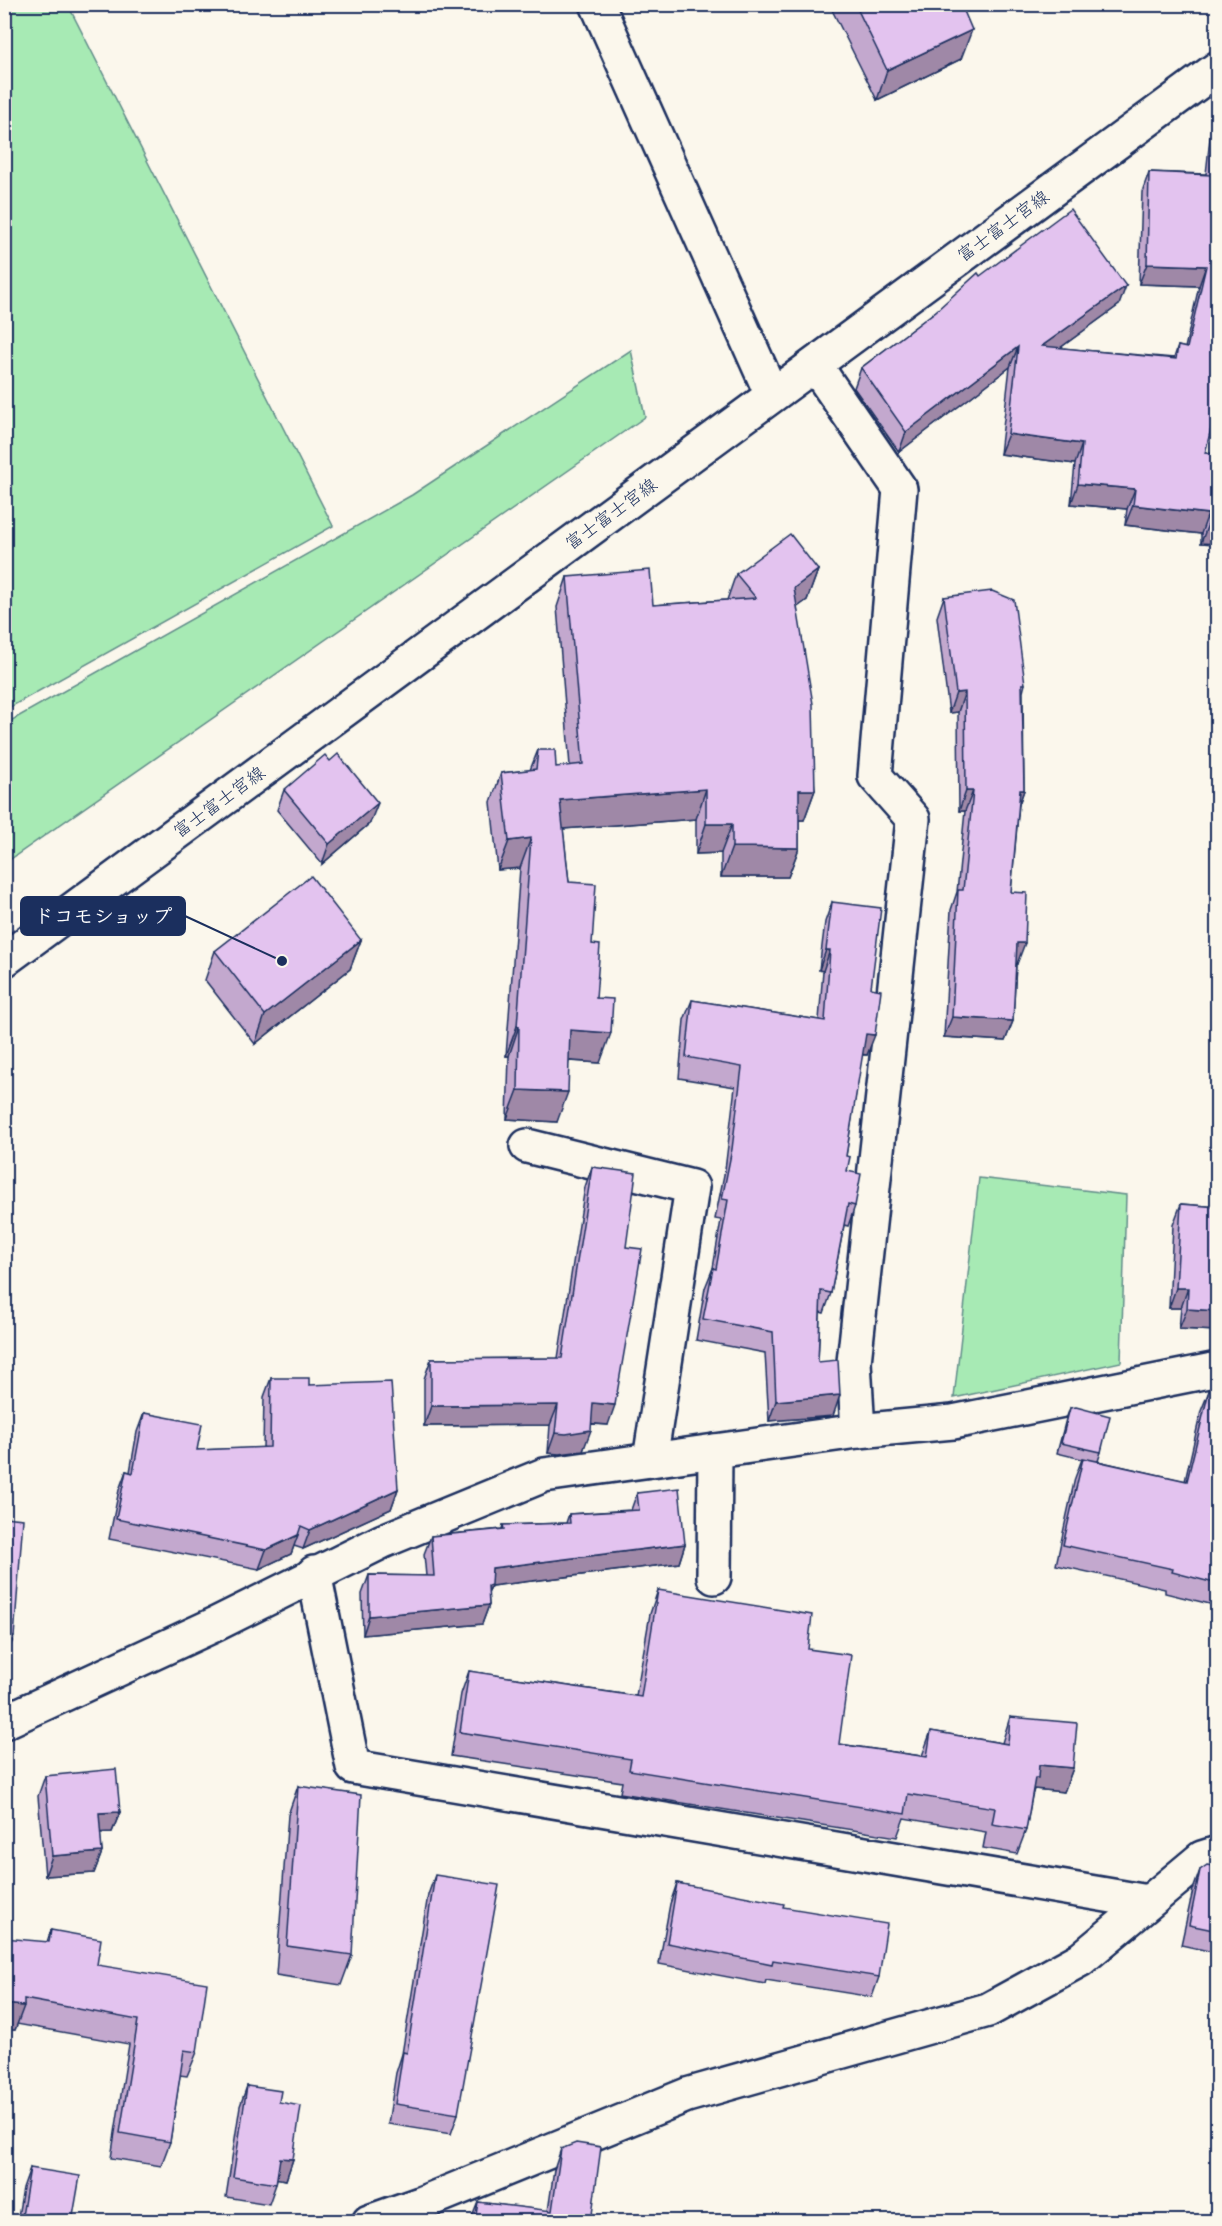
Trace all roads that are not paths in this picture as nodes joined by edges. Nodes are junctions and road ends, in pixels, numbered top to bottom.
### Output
1 (597, 4) edge
2 (1218, 68) edge
3 (815, 365) junction
4 (772, 396) junction
5 (4, 960) edge
6 (527, 1146) dead end
7 (1218, 1369) edge
8 (858, 1431) junction
9 (715, 1451) junction
10 (650, 1460) junction
11 (314, 1573) junction
12 (714, 1577) dead end
13 (4, 1722) edge
14 (1218, 1853) edge
15 (1148, 1902) junction
16 (369, 2222) edge

1 - 4 street
2 - 3 street, 富士富士宮線
3 - 4 street, 富士富士宮線
3 - 8 street
4 - 5 street, 富士富士宮線
6 - 10 street
7 - 8 street
8 - 9 street
9 - 10 street
9 - 12 street
10 - 11 street
11 - 13 street
11 - 15 street
14 - 15 street
15 - 16 street

